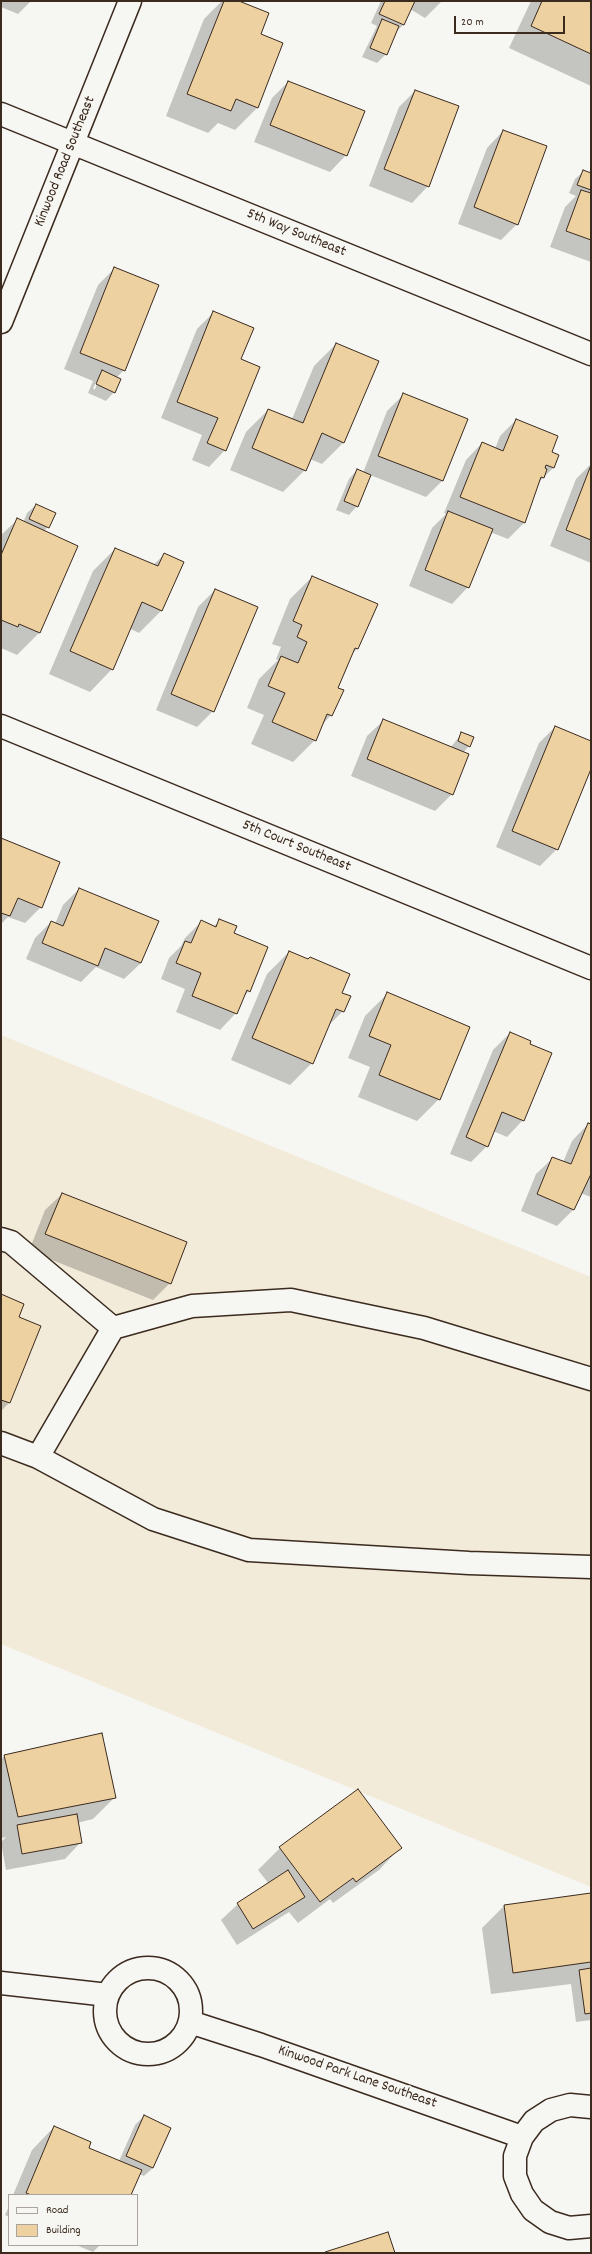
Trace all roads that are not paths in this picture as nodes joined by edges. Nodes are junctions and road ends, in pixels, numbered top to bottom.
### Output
1 (130, 1) edge
2 (1, 114) edge
3 (73, 144) junction
4 (1, 322) edge
5 (591, 354) edge
6 (1, 726) edge
7 (591, 968) edge
8 (1, 1239) edge
9 (113, 1328) junction
10 (591, 1379) edge
11 (1, 1443) edge
12 (38, 1457) junction
13 (591, 1567) edge
14 (1, 1983) edge
15 (108, 1995) junction
16 (190, 2022) junction
17 (591, 2107) edge
18 (522, 2136) junction
19 (591, 2226) edge

1 - 3 street, Kinwood Road Southeast
2 - 3 street, 5th Way Southeast
3 - 4 street, Kinwood Road Southeast
3 - 5 street, 5th Way Southeast
6 - 7 street, 5th Court Southeast
8 - 9 street
9 - 10 street
9 - 12 street
11 - 12 street
12 - 13 street
14 - 15 street
15 - 16 street
15 - 16 street
16 - 18 street, Kinwood Park Lane Southeast
17 - 18 street
18 - 19 street

